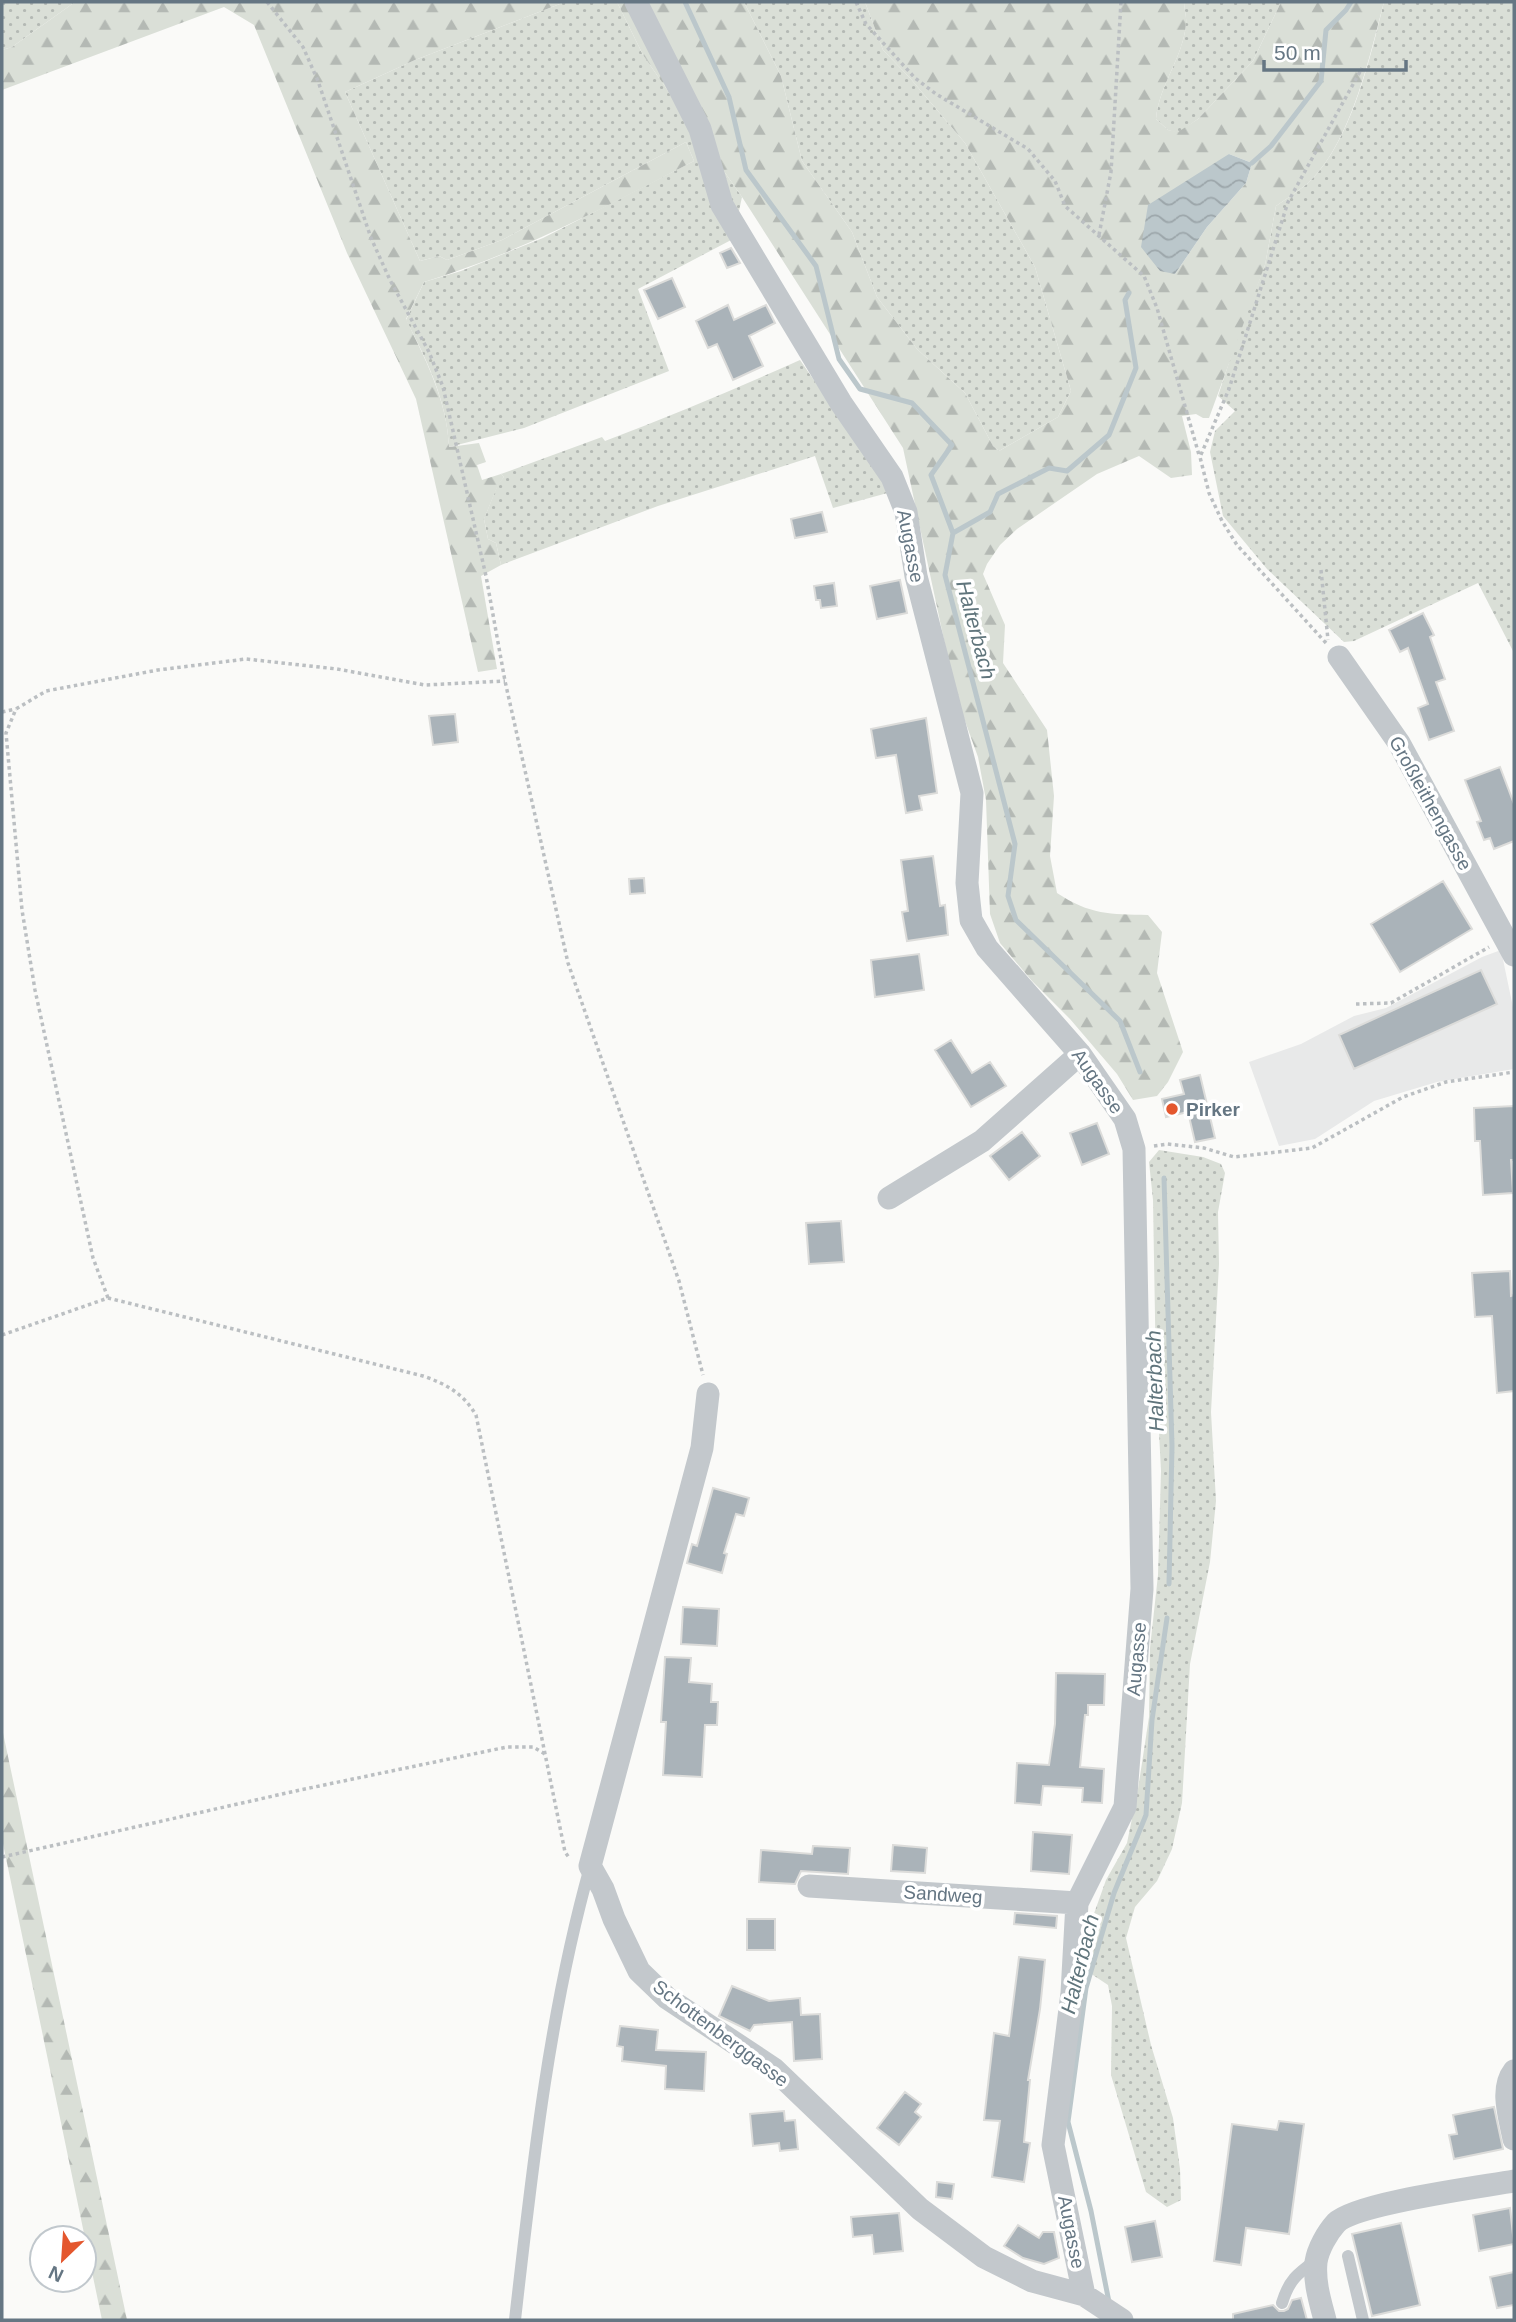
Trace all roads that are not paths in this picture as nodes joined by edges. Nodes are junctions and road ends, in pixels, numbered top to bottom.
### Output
1 (636, 2) edge
2 (1339, 657) dead end
3 (1511, 949) edge
4 (1080, 1054) junction
5 (889, 1198) dead end
6 (708, 1394) road end
7 (590, 1866) junction
8 (809, 1886) dead end
9 (1077, 1903) junction
10 (1514, 2071) edge
11 (1514, 2138) edge
12 (1514, 2181) edge
13 (1348, 2256) dead end
14 (1316, 2260) junction
15 (1089, 2298) junction
16 (1282, 2302) dead end
17 (515, 2320) edge
18 (1122, 2320) edge
19 (1325, 2320) edge
20 (1363, 2320) edge

1 - 4 street, Augasse
2 - 3 street, Großleithengasse
4 - 5 street
4 - 9 street, Augasse
6 - 7 street
7 - 15 street, Schottenberggasse
7 - 17 lane
8 - 9 street, Sandweg
9 - 15 street, Augasse
10 - 11 street
12 - 14 street
13 - 20 lane
14 - 16 lane
14 - 19 street
15 - 18 street

